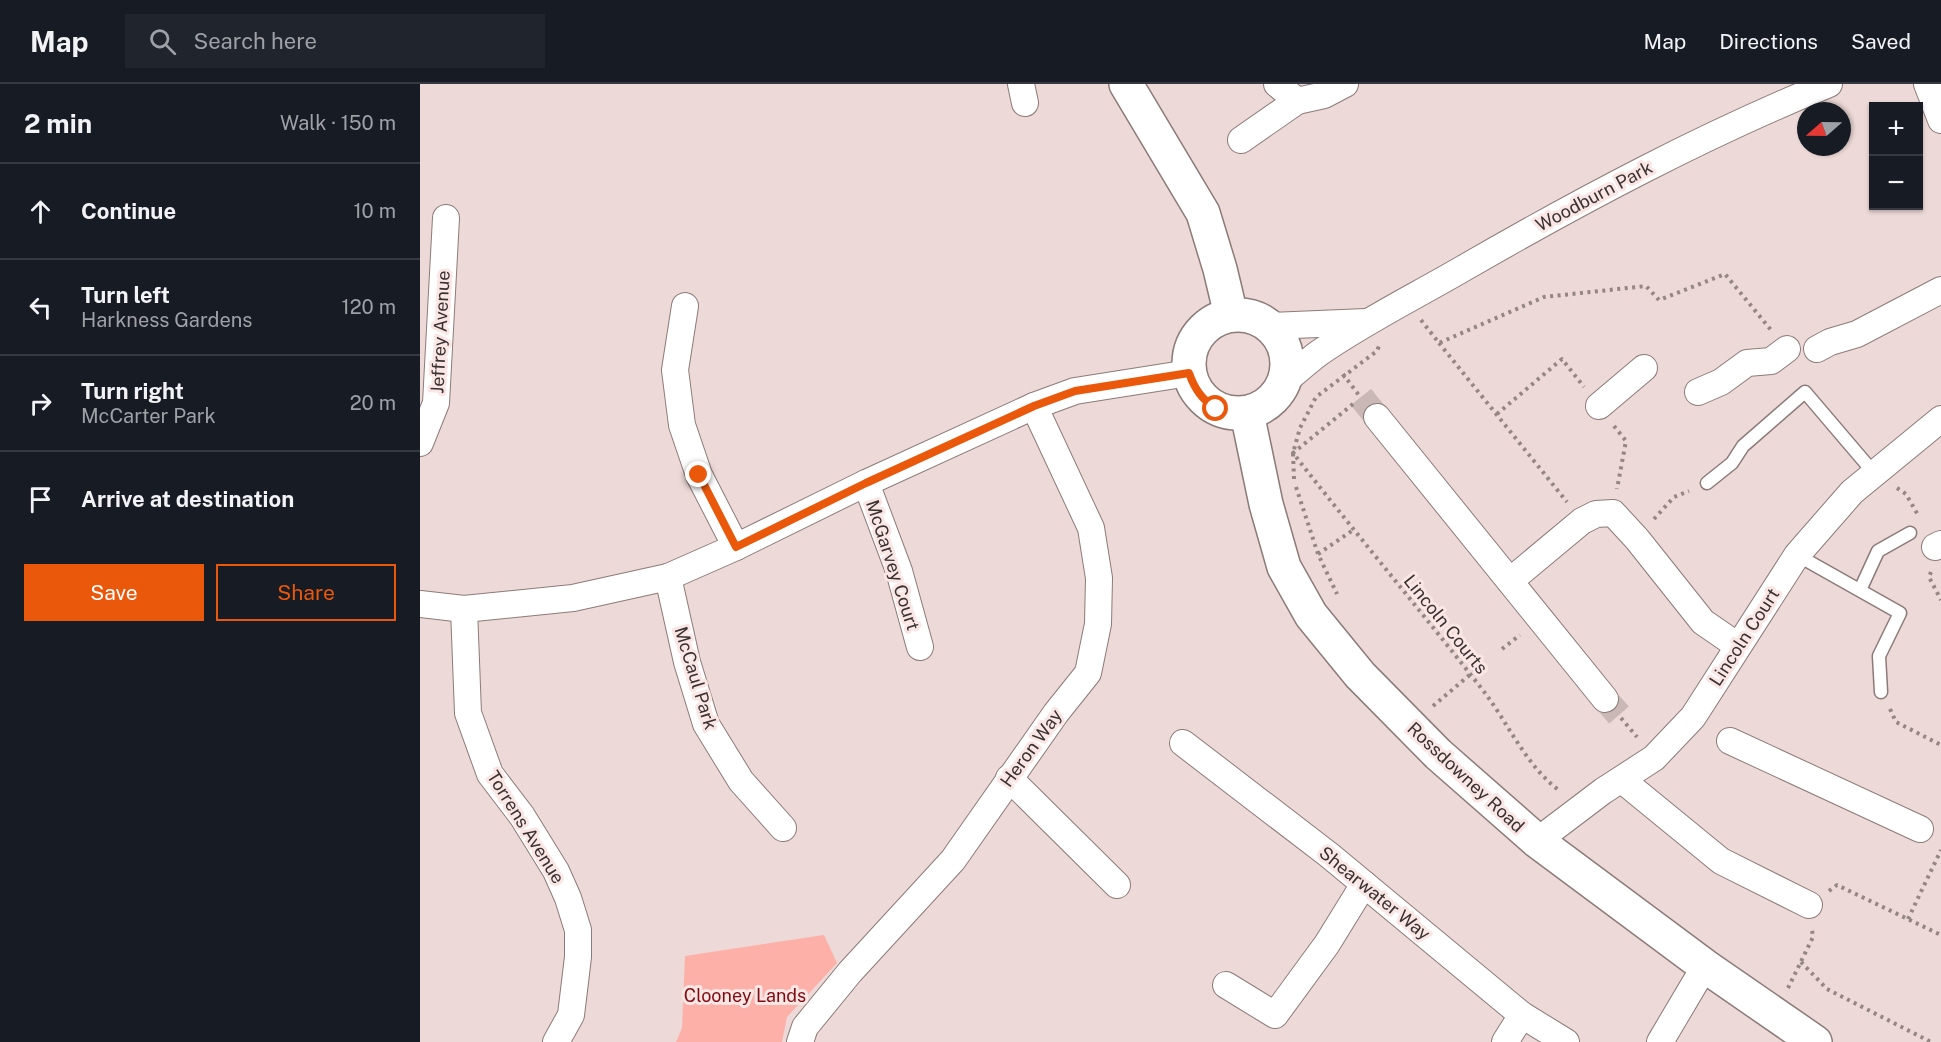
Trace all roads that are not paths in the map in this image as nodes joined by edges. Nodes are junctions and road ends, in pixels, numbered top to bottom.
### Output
1 (1126, 84) edge
2 (1278, 84) edge
3 (1345, 84) edge
4 (1829, 84) edge
5 (1928, 84) edge
6 (1297, 100) junction
7 (1941, 120) edge
8 (1240, 140) dead end
9 (446, 218) dead end
10 (1941, 290) edge
11 (685, 306) dead end
12 (1231, 315) junction
13 (1366, 322) junction
14 (1270, 326) junction
15 (1787, 349) road end
16 (1817, 349) dead end
17 (1644, 368) dead end
18 (1189, 373) junction
19 (1284, 382) junction
20 (1698, 392) dead end
21 (1034, 406) junction
22 (1599, 406) dead end
23 (1247, 413) junction
24 (1377, 417) tunnel mouth
25 (1941, 419) edge
26 (420, 442) edge
27 (1874, 473) junction
28 (866, 483) junction
29 (1707, 483) road end
30 (1910, 533) dead end
31 (736, 547) junction
32 (1797, 555) junction
33 (668, 577) junction
34 (1510, 581) junction
35 (1860, 590) junction
36 (420, 604) edge
37 (464, 609) junction
38 (1738, 646) junction
39 (921, 647) dead end
40 (1881, 692) road end
41 (1605, 699) tunnel mouth
42 (1730, 741) dead end
43 (1184, 743) dead end
44 (1009, 778) junction
45 (1622, 780) junction
46 (783, 828) dead end
47 (1934, 838) edge
48 (1537, 842) junction
49 (1364, 884) junction
50 (1117, 885) dead end
51 (1809, 905) road end
52 (1705, 966) junction
53 (1226, 985) dead end
54 (1522, 1015) junction
55 (556, 1042) edge
56 (800, 1042) edge
57 (1504, 1042) edge
58 (1566, 1042) edge
59 (1660, 1042) edge
60 (1815, 1042) edge

1 - 12 main road
2 - 6 street
3 - 6 street
4 - 13 street, Woodburn Park
5 - 7 street
6 - 8 street
9 - 26 street, Jeffrey Avenue
10 - 16 street
11 - 31 street
12 - 14 main road
12 - 18 main road
13 - 14 street, Woodburn Park
13 - 19 street, Woodburn Park
14 - 19 main road
15 - 20 street
17 - 22 street
18 - 21 street
18 - 23 main road
19 - 23 main road
21 - 28 street
21 - 44 street, Heron Way
23 - 48 main road, Rossdowney Road
24 - 34 street
25 - 27 street, Lincoln Court
27 - 29 lane
27 - 32 street, Lincoln Court
28 - 31 street
28 - 39 street, McGarvey Court
30 - 35 lane
31 - 33 street
32 - 35 lane
32 - 38 street, Lincoln Court
33 - 37 street
33 - 46 street, McCaul Park
34 - 38 street
34 - 41 street
35 - 40 lane
36 - 37 street
37 - 55 street, Torrens Avenue
38 - 45 street, Lincoln Court
42 - 47 street
43 - 49 street, Shearwater Way
44 - 50 street
44 - 56 street, Heron Way
45 - 48 street, Lincoln Court
45 - 51 street
48 - 52 main road, Rossdowney Road
49 - 53 street
49 - 54 street, Shearwater Way
52 - 59 street
52 - 60 main road, Rossdowney Road
54 - 57 street
54 - 58 street, Shearwater Way

